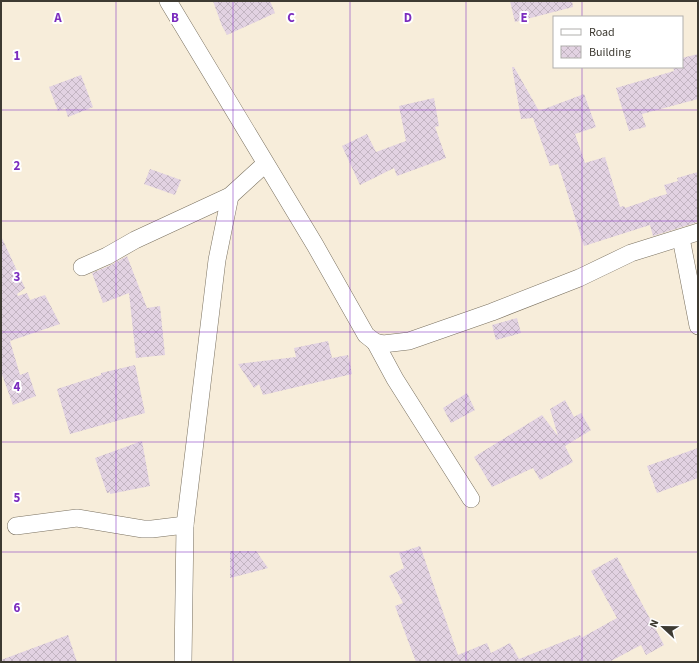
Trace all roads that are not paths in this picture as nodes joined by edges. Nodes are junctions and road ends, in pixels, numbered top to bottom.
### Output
1 (168, 1) edge
2 (265, 164) junction
3 (230, 196) junction
4 (698, 232) edge
5 (681, 238) junction
6 (82, 267) dead end
7 (698, 326) edge
8 (375, 342) junction
9 (471, 499) dead end
10 (185, 525) junction
11 (16, 526) dead end
12 (182, 662) edge

1 - 2 street
2 - 3 street
2 - 8 street
3 - 6 street
3 - 10 street
4 - 5 street
5 - 7 street
5 - 8 street
8 - 9 street
10 - 11 street
10 - 12 street

